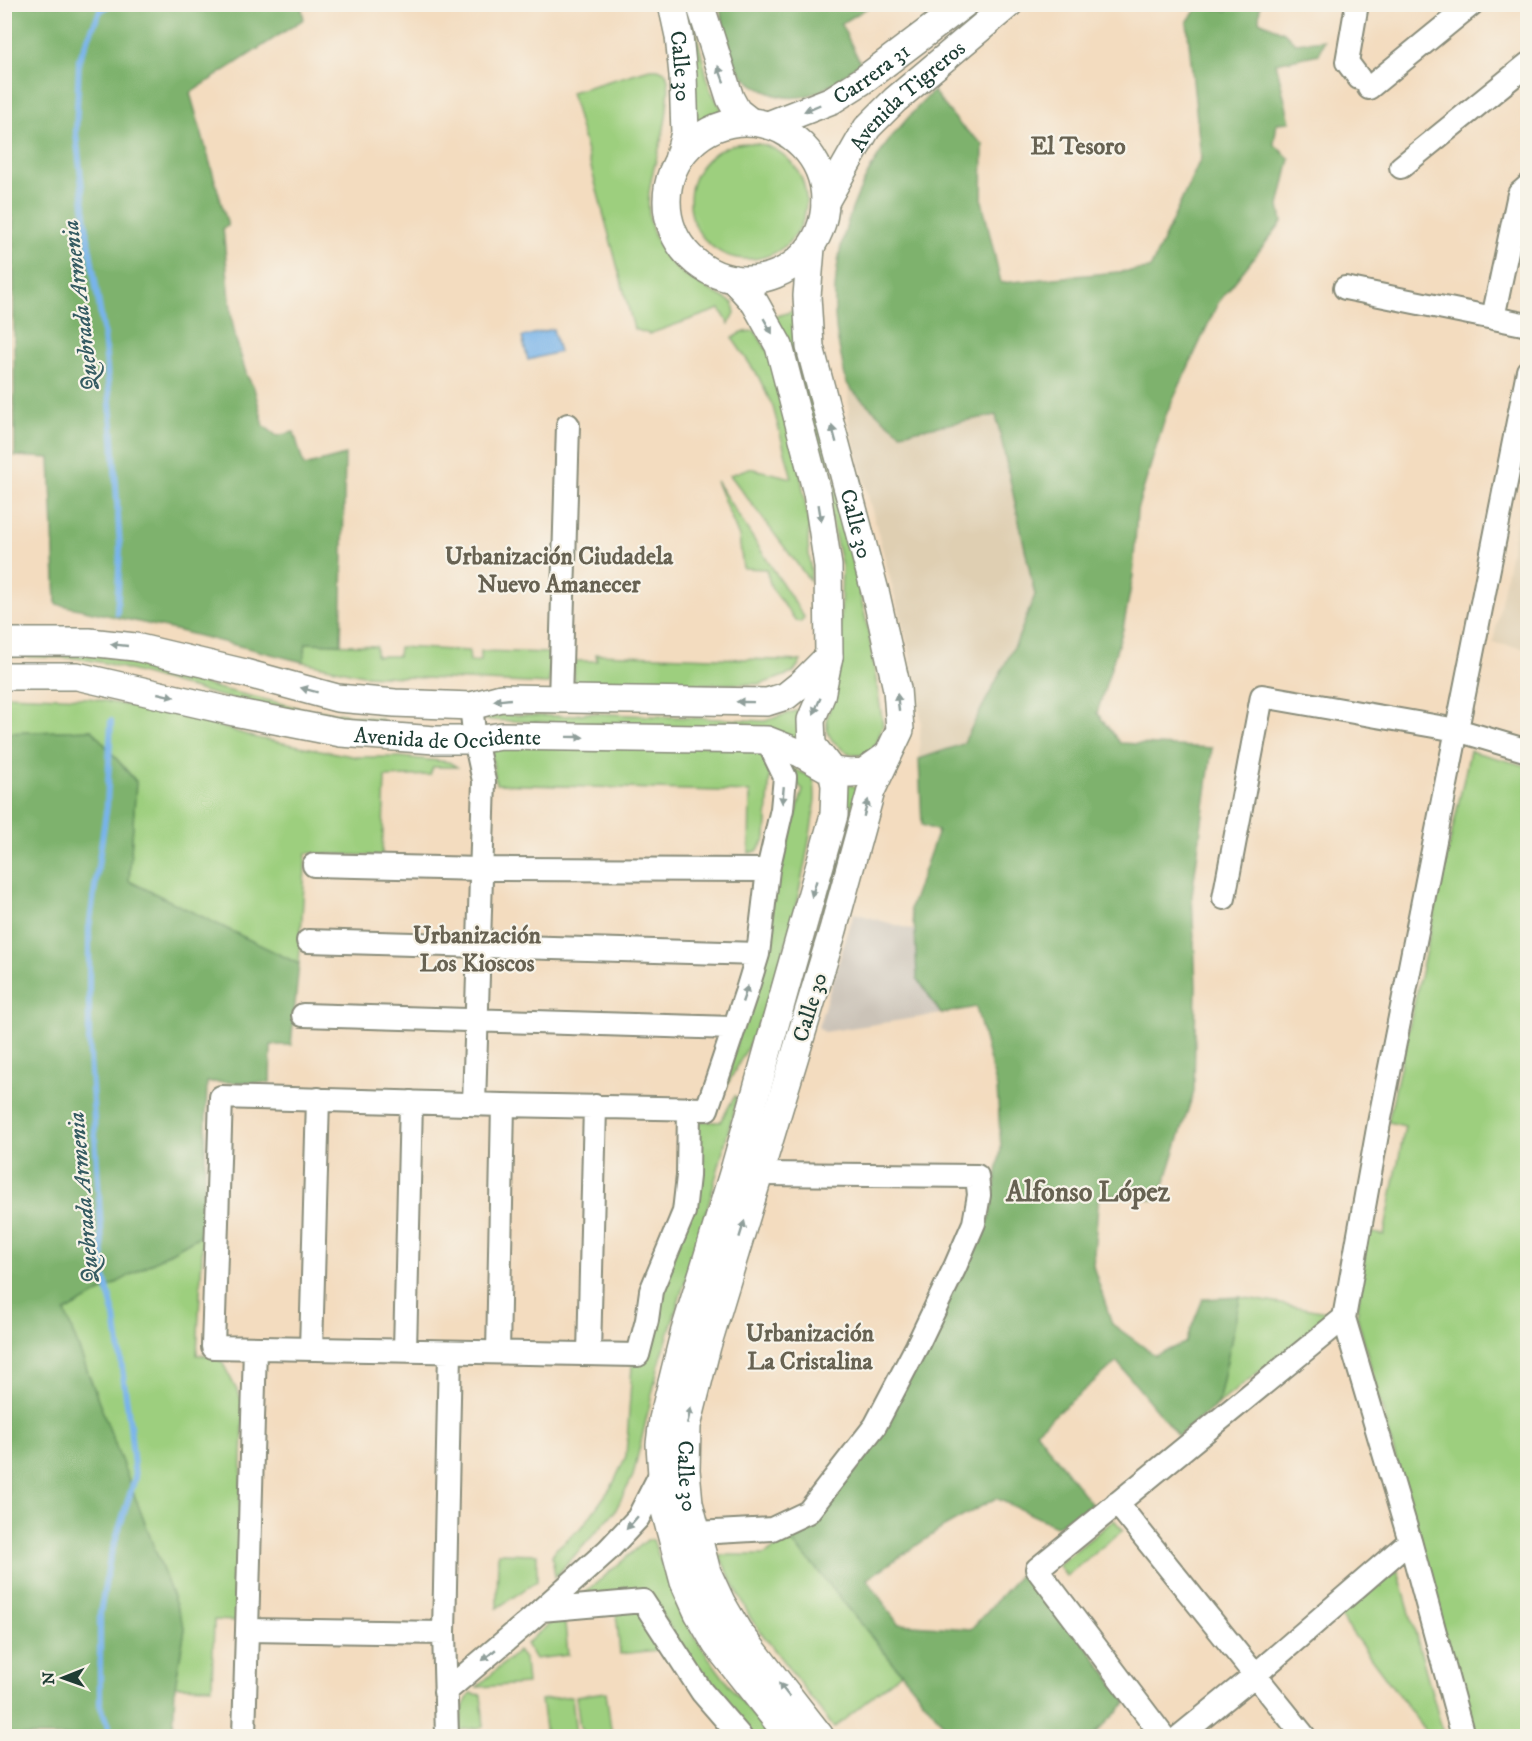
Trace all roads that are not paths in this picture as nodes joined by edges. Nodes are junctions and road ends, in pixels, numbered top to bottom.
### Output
1 (672, 4) edge
2 (700, 4) edge
3 (964, 4) edge
4 (1008, 4) edge
5 (1357, 4) edge
6 (1472, 4) edge
7 (1527, 64) edge
8 (759, 124) junction
9 (677, 163) junction
10 (1401, 167) dead end
11 (1523, 190) edge
12 (825, 202) junction
13 (811, 248) junction
14 (733, 279) junction
15 (1345, 288) dead end
16 (1493, 318) junction
17 (1527, 325) edge
18 (1527, 371) edge
19 (568, 425) dead end
20 (4, 642) edge
21 (829, 656) junction
22 (4, 676) edge
23 (560, 700) junction
24 (471, 706) junction
25 (1457, 730) junction
26 (475, 740) junction
27 (768, 740) junction
28 (1527, 751) edge
29 (885, 757) junction
30 (832, 771) junction
31 (314, 865) dead end
32 (481, 869) junction
33 (768, 870) junction
34 (1224, 898) dead end
35 (308, 941) dead end
36 (478, 946) junction
37 (758, 954) junction
38 (303, 1015) dead end
39 (477, 1020) junction
40 (733, 1028) junction
41 (318, 1099) junction
42 (411, 1102) junction
43 (474, 1104) junction
44 (503, 1106) junction
45 (595, 1106) junction
46 (698, 1109) junction
47 (759, 1174) junction
48 (1344, 1318) junction
49 (255, 1348) junction
50 (311, 1349) junction
51 (405, 1350) junction
52 (450, 1352) junction
53 (498, 1352) junction
54 (589, 1354) junction
55 (661, 1473) junction
56 (1117, 1503) junction
57 (697, 1533) junction
58 (1410, 1541) junction
59 (541, 1610) junction
60 (247, 1630) junction
61 (444, 1632) junction
62 (1255, 1675) junction
63 (445, 1692) junction
64 (244, 1737) edge
65 (447, 1737) edge
66 (740, 1737) edge
67 (789, 1737) edge
68 (820, 1737) edge
69 (1163, 1737) edge
70 (1180, 1737) edge
71 (1304, 1737) edge
72 (1463, 1737) edge

1 - 9 main road, Calle 30
8 -> 2 main road, Calle 30
3 -> 8 main road, Carrera 31
4 - 12 main road, Avenida Tigreros
5 - 6 street
7 - 10 street
8 - 9 main road
8 - 12 main road
9 - 14 main road
11 - 16 street
12 - 13 main road
13 - 14 main road
29 -> 13 main road, Calle 30
14 -> 21 main road, Calle 30
15 - 16 street
16 - 17 street
18 - 25 street
19 - 23 street
24 -> 20 main road, Avenida de Occidente
21 -> 23 main road, Avenida de Occidente
21 -> 30 main road, Calle 30
22 -> 26 main road, Avenida de Occidente
23 -> 24 main road, Avenida de Occidente
24 - 26 street
25 - 28 street
25 - 34 street
25 - 48 street
26 -> 27 main road, Avenida de Occidente
26 - 32 street
27 - 30 main road, Avenida de Occidente
27 -> 33 street
29 - 30 main road, Avenida de Occidente
47 -> 29 main road, Calle 30
30 -> 55 main road, Calle 30
31 - 32 street
32 - 33 street
32 - 36 street
33 - 37 street
35 - 36 street
36 - 37 street
36 - 39 street
40 -> 37 street
38 - 39 street
39 - 40 street
39 - 43 street
40 - 46 street
41 - 42 street
41 - 49 street
41 - 50 street
42 - 43 street
42 - 51 street
43 - 44 street
44 - 45 street
44 - 53 street
45 - 46 street
45 - 54 street
46 - 54 street
57 -> 47 main road, Calle 30
47 - 57 street
48 - 56 street
48 - 58 street
49 - 50 street
49 - 60 street
50 - 51 street
51 - 52 street
52 - 53 street
52 - 61 street
53 - 54 street
55 -> 59 street
55 - 67 main road, Calle 30
56 - 62 street
56 - 69 street
68 -> 57 main road, Calle 30
58 - 62 street
58 - 72 street
59 -> 63 street
59 - 66 street
60 - 61 street
60 - 64 street
61 - 63 street
62 - 70 street
62 - 71 street
63 - 65 street

